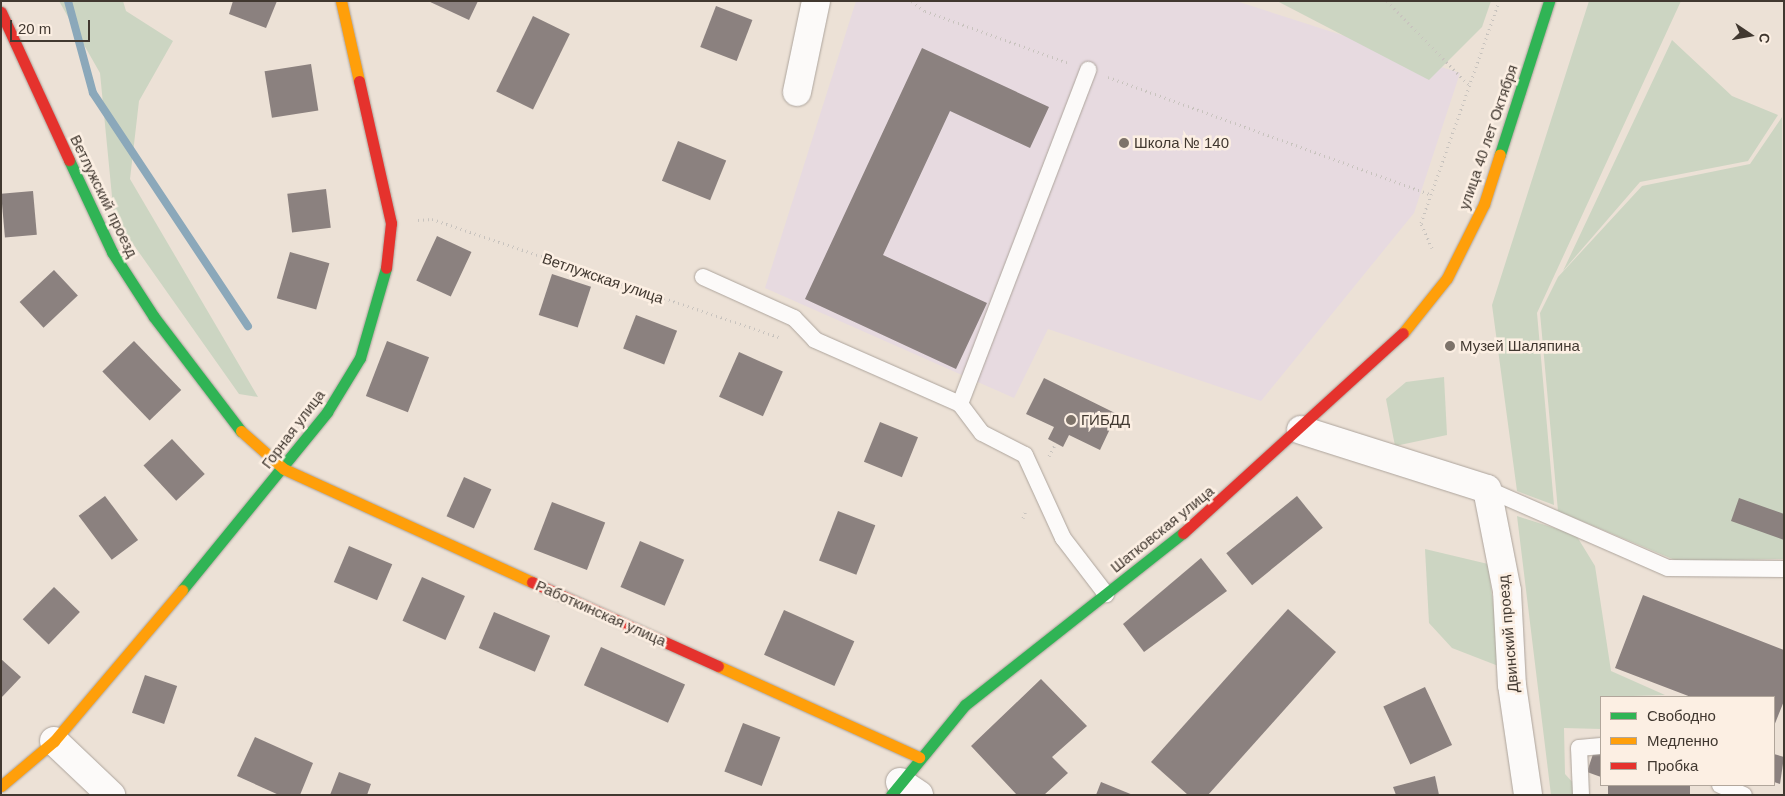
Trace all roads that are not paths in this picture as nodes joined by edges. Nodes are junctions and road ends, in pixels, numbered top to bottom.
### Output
1 (340, 1) edge
2 (816, 1) edge
3 (1549, 1) edge
4 (1, 12) edge
5 (1088, 70) road end
6 (797, 92) dead end
7 (703, 277) dead end
8 (1446, 278) joint
9 (960, 404) junction
10 (1302, 430) junction
11 (284, 469) junction
12 (1487, 489) junction
13 (1784, 569) edge
14 (1106, 594) junction
15 (54, 741) junction
16 (1600, 746) edge
17 (919, 757) junction
18 (1, 786) edge
19 (1722, 786) edge
20 (903, 790) edge
21 (111, 795) edge
22 (1528, 795) edge
23 (1581, 795) edge
24 (1744, 795) edge

1 - 11 street, Горная улица
2 - 6 street
3 - 8 street, улица 40 лет Октября
4 - 11 street, Ветлужский проезд
5 - 9 lane
7 - 9 lane
8 - 10 street, Шатковская улица
9 - 14 lane
10 - 12 street
10 - 14 street, Шатковская улица
11 - 15 street, Горная улица
11 - 17 street, Работкинская улица
12 - 13 lane
12 - 22 street, Двинский проезд
14 - 17 street, Шатковская улица
15 - 18 street, Горная улица
15 - 21 street
16 - 23 lane
17 - 20 street, Шатковская улица
19 - 24 lane

